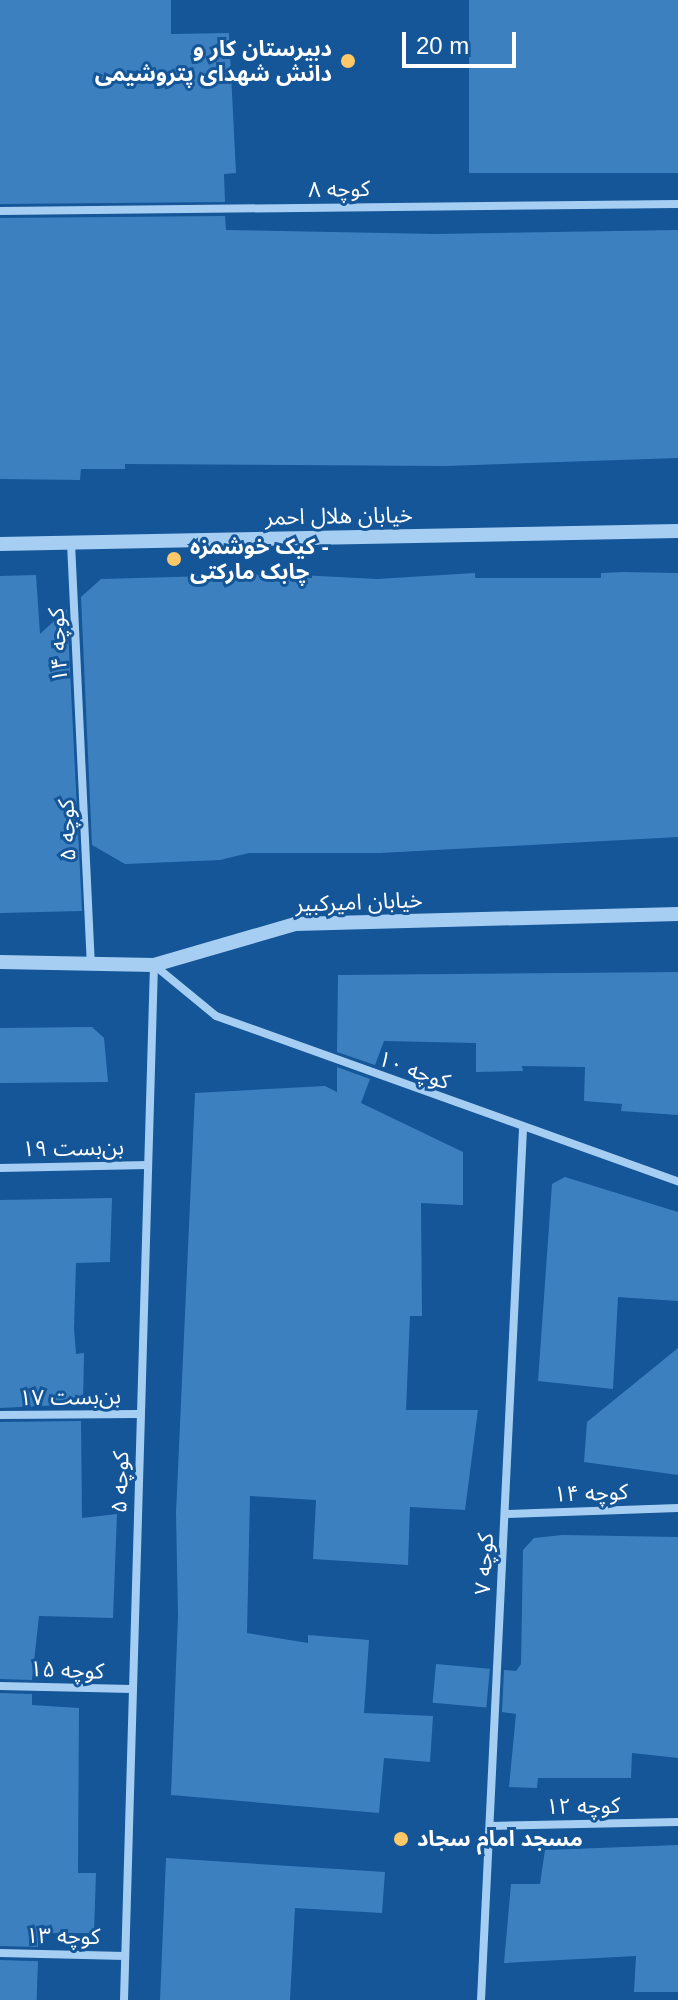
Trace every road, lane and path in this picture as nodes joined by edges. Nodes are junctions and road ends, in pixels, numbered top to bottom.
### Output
1 (678, 204) edge
2 (0, 211) edge
3 (678, 531) edge
4 (71, 543) junction
5 (0, 544) edge
6 (82, 745) joint
7 (678, 914) edge
8 (0, 962) edge
9 (91, 962) junction
10 (154, 965) junction
11 (523, 1129) junction
12 (148, 1165) junction
13 (0, 1168) edge
14 (678, 1181) edge
15 (140, 1414) junction
16 (0, 1415) edge
17 (678, 1508) edge
18 (505, 1514) junction
19 (0, 1686) edge
20 (132, 1689) junction
21 (678, 1822) edge
22 (490, 1826) junction
23 (0, 1953) edge
24 (125, 1956) junction
25 (124, 2000) edge
26 (481, 2000) edge

1 - 2 street, کوچه ۸
3 - 4 street, خیابان هلال احمر
4 - 5 street, خیابان هلال احمر
4 - 6 street, کوچه ۱۴
6 - 9 street, کوچه ۵
7 - 10 street, خیابان امیرکبیر
8 - 9 street, خیابان امیرکبیر
9 - 10 street, خیابان امیرکبیر
10 - 11 street, کوچه ۱۰
10 - 12 street, کوچه ۵
11 - 14 street, کوچه ۱۰
11 - 18 street, کوچه ۷
12 - 13 street, بن‌بست ۱۹
12 - 15 street, کوچه ۵
15 - 16 street, بن‌بست ۱۷
15 - 20 street, کوچه ۵
17 - 18 street, کوچه ۱۴
18 - 22 street, کوچه ۷
19 - 20 street, کوچه ۱۵
20 - 24 street, کوچه ۵
21 - 22 street, کوچه ۱۲
22 - 26 street, کوچه ۷
23 - 24 street, کوچه ۱۳
24 - 25 street, کوچه ۵

